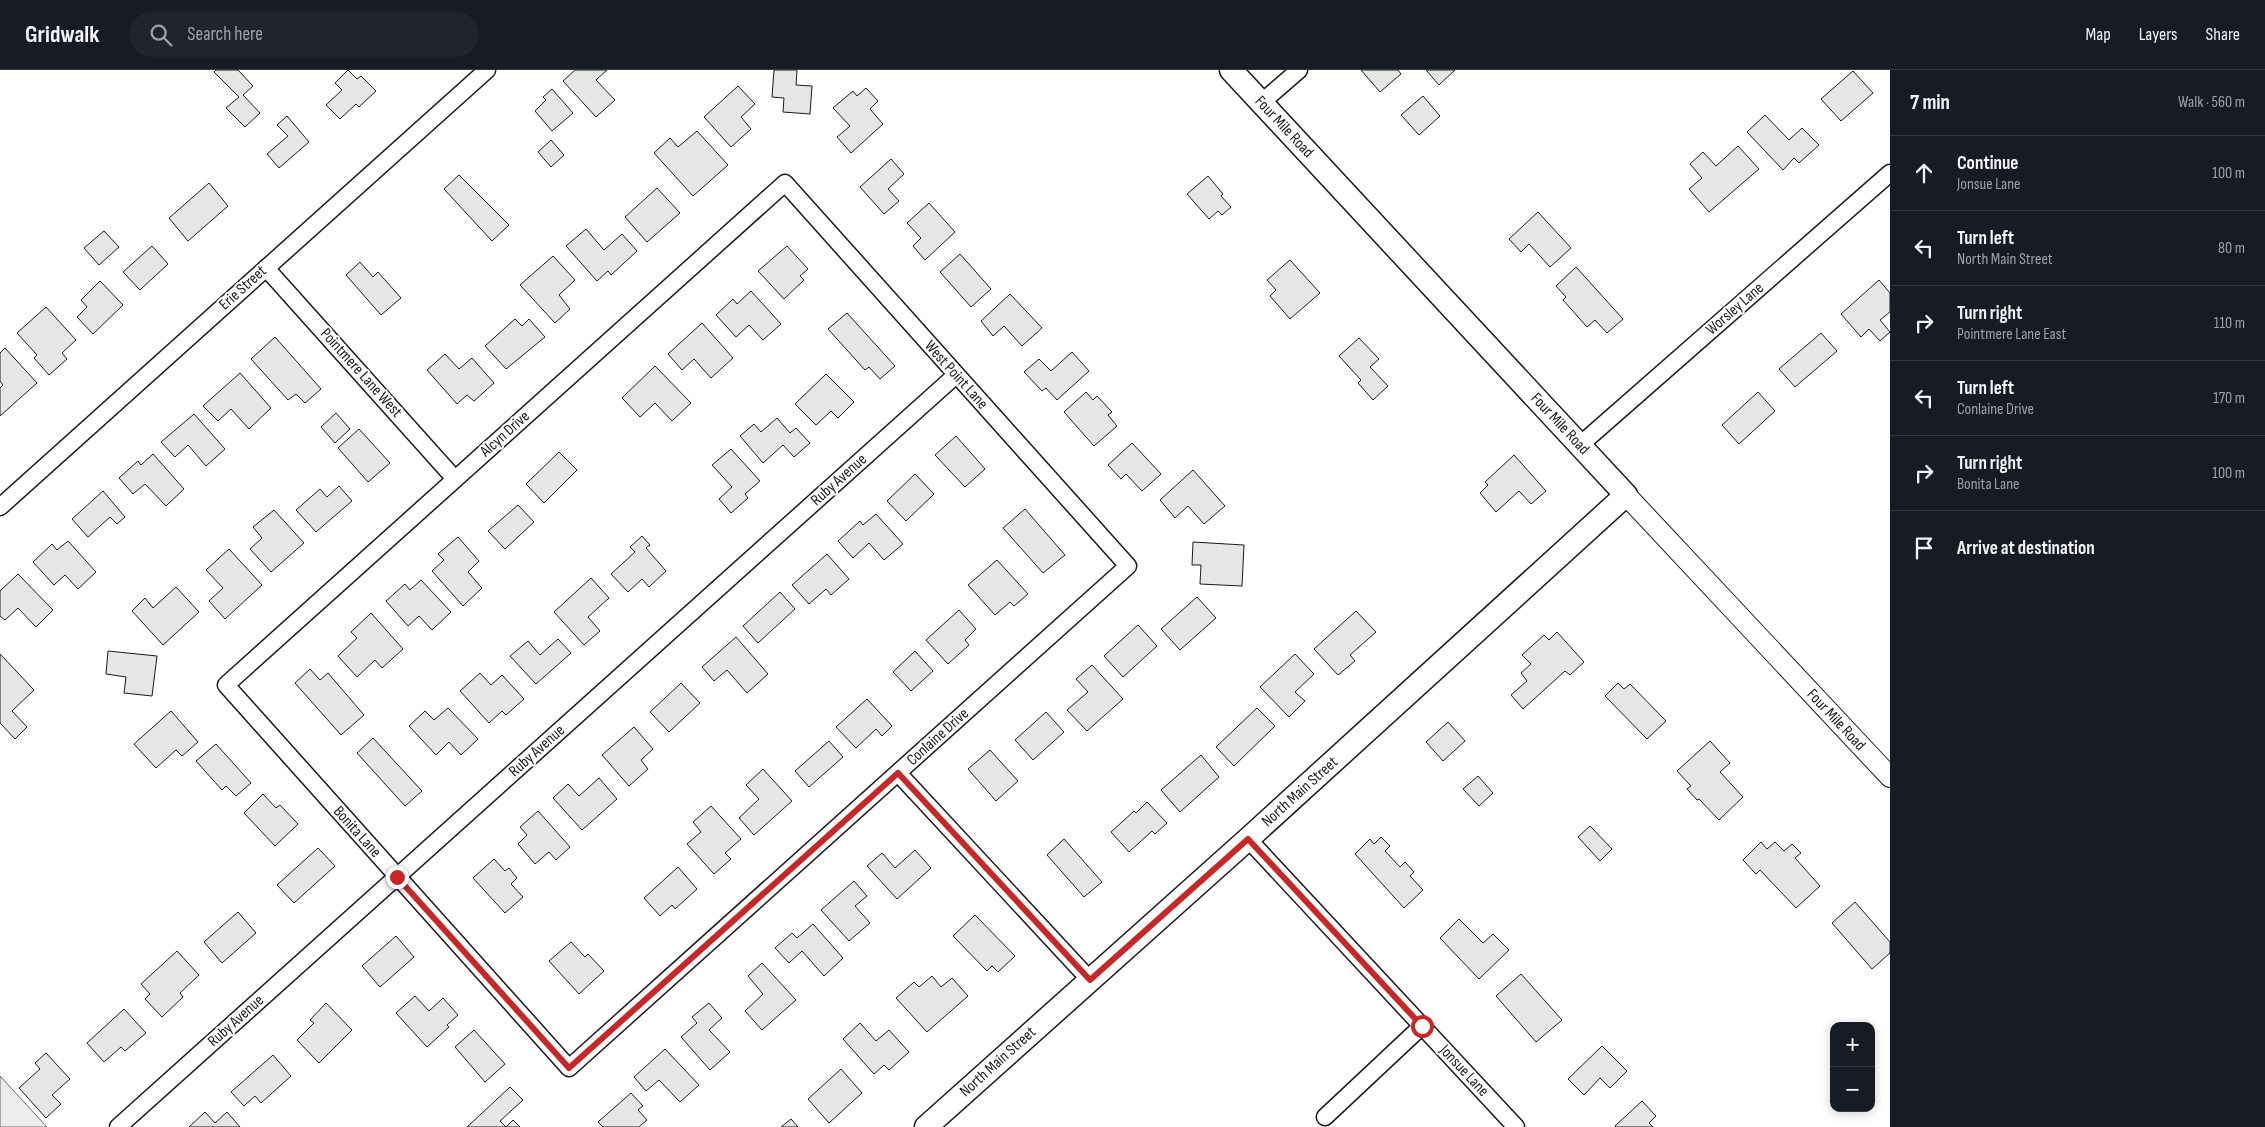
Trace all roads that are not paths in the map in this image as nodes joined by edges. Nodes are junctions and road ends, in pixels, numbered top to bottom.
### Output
1 (487, 70) edge
2 (1231, 70) edge
3 (1298, 70) edge
4 (1261, 103) junction
5 (1890, 173) edge
6 (784, 183) joint
7 (266, 268) junction
8 (956, 375) junction
9 (1580, 445) junction
10 (456, 478) junction
11 (1626, 495) junction
12 (0, 507) edge
13 (1128, 566) joint
14 (226, 685) joint
15 (898, 773) junction
16 (1890, 777) edge
17 (1248, 839) junction
18 (397, 877) junction
19 (1090, 980) junction
20 (1422, 1026) junction
21 (569, 1068) joint
22 (1325, 1117) dead end
23 (118, 1127) edge
24 (926, 1127) edge
25 (1516, 1127) edge

1 - 7 street, Erie Street
2 - 4 main road, Four Mile Road
3 - 4 street
4 - 9 main road, Four Mile Road
5 - 9 street, Worsley Lane
6 - 8 street, West Point Lane
6 - 10 street, Alcyn Drive
7 - 10 street, Pointmere Lane West
7 - 12 street, Erie Street
8 - 13 street, West Point Lane
8 - 18 street, Ruby Avenue
9 - 11 main road, Four Mile Road
10 - 14 street, Alcyn Drive
11 - 16 street, Four Mile Road
11 - 17 main road, North Main Street
13 - 15 street, Conlaine Drive
14 - 18 street, Bonita Lane
15 - 19 street
15 - 21 street, Conlaine Drive
17 - 19 main road, North Main Street
17 - 20 street, Jonsue Lane
18 - 21 street, Bonita Lane
18 - 23 street, Ruby Avenue
19 - 24 main road, North Main Street
20 - 22 street
20 - 25 street, Jonsue Lane

